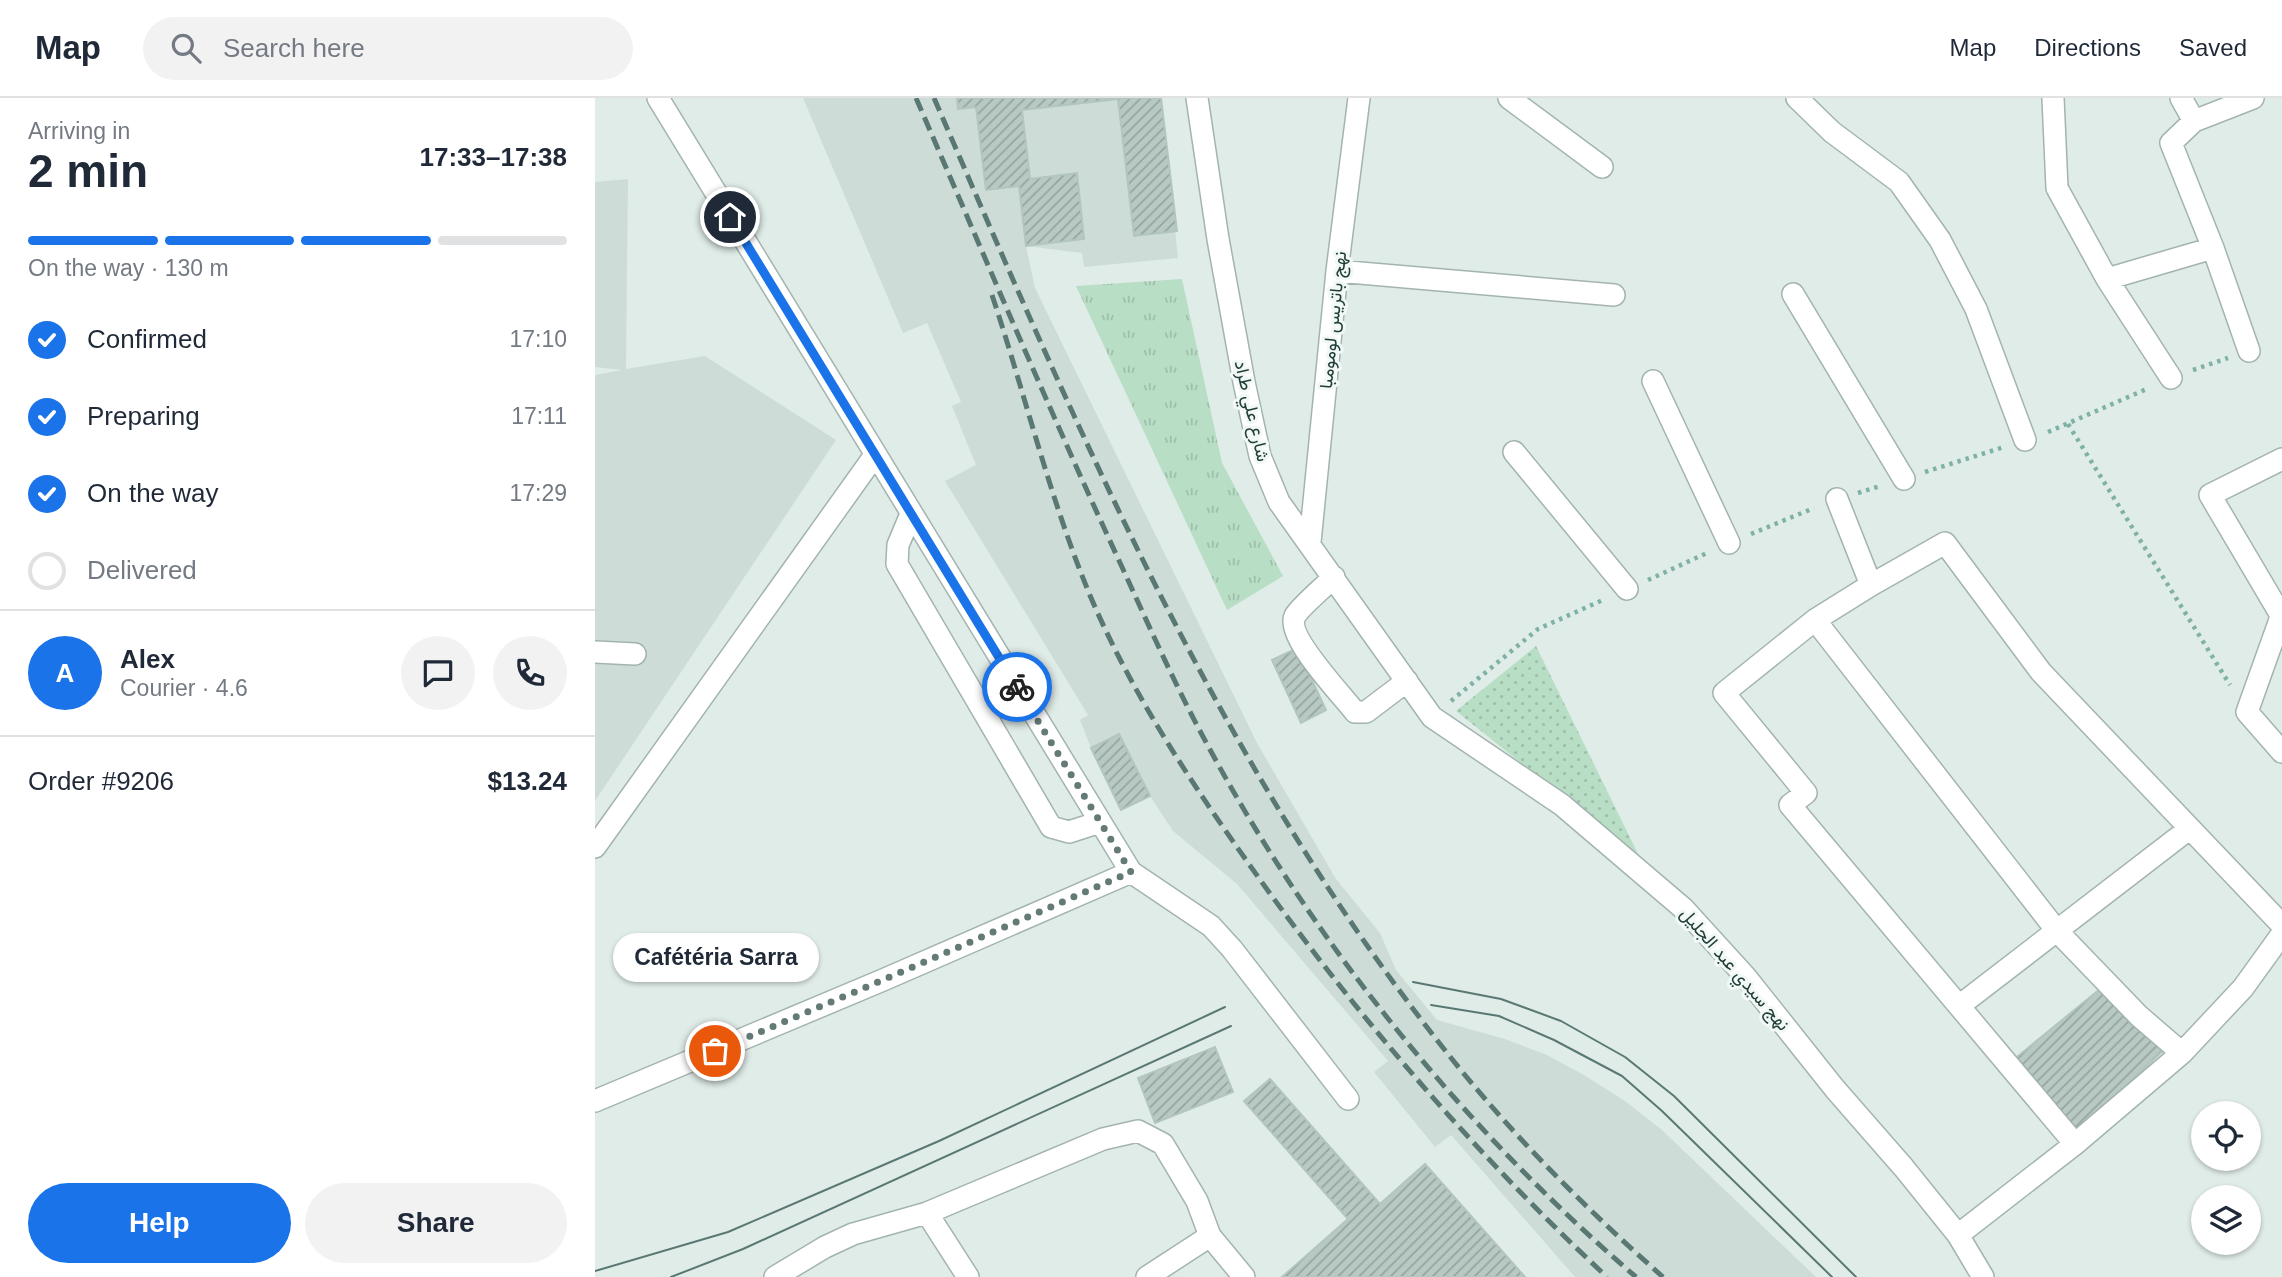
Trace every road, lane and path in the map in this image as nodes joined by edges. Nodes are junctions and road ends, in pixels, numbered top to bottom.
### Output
1 (658, 98) edge
2 (1196, 98) edge
3 (1359, 98) edge
4 (1509, 98) edge
5 (2053, 98) edge
6 (2181, 98) edge
7 (2252, 98) edge
8 (1809, 102) edge
9 (2195, 121) junction
10 (1602, 167) dead end
11 (2213, 248) junction
12 (1337, 271) junction
13 (2107, 279) junction
14 (1793, 294) dead end
15 (1613, 295) dead end
16 (2249, 351) dead end
17 (2171, 378) dead end
18 (1653, 381) dead end
19 (2068, 424) dead end
20 (2025, 440) dead end
21 (1514, 452) dead end
22 (874, 455) junction
23 (2282, 459) edge
24 (1903, 479) dead end
25 (1837, 499) dead end
26 (911, 513) junction
27 (1310, 542) junction
28 (1729, 542) dead end
29 (1334, 577) junction
30 (1871, 585) junction
31 (1627, 589) dead end
32 (2282, 615) edge
33 (1815, 621) junction
34 (595, 652) edge
35 (635, 654) dead end
36 (1407, 681) junction
37 (2246, 712) junction
38 (1432, 717) joint
39 (2282, 752) edge
40 (1100, 822) junction
41 (2189, 829) junction
42 (595, 847) edge
43 (1131, 872) junction
44 (2282, 925) edge
45 (2057, 931) junction
46 (2282, 934) edge
47 (1959, 1006) junction
48 (2182, 1053) junction
49 (1347, 1099) dead end
50 (595, 1101) edge
51 (2075, 1144) junction
52 (927, 1213) junction
53 (1958, 1235) junction
54 (1210, 1236) junction
55 (775, 1277) edge
56 (968, 1277) edge
57 (1147, 1277) edge
58 (1244, 1277) edge
59 (1983, 1277) edge

1 - 22 street
2 - 27 street, شارع علي طراد
3 - 12 street, نهج باتريس لومومبا
4 - 10 street
5 - 13 street
6 - 9 street
7 - 9 street
8 - 20 street
9 - 11 street
11 - 13 street
11 - 16 street
12 - 15 street
12 - 27 street, نهج باتريس لومومبا
13 - 17 street
14 - 24 street
18 - 28 street
19 - 37 path
21 - 31 street
22 - 26 street
22 - 42 street
23 - 32 street
25 - 30 street
26 - 40 street
26 - 40 street
27 - 29 street, شارع علي طراد
29 - 36 street, شارع علي طراد
29 - 36 street
30 - 33 street
30 - 41 street
32 - 37 street
33 - 45 street
33 - 47 street
34 - 35 street
36 - 38 street, شارع علي طراد
37 - 39 street
38 - 53 street, نهج سيدي عبد الجليل
40 - 43 street
41 - 44 street
41 - 45 street
43 - 49 street
43 - 50 street
45 - 47 street
45 - 48 street
46 - 48 street
47 - 51 street
48 - 51 street
51 - 53 street
52 - 54 street
52 - 55 street
52 - 56 street
53 - 59 street, نهج سيدي عبد الجليل
54 - 57 street
54 - 58 street

